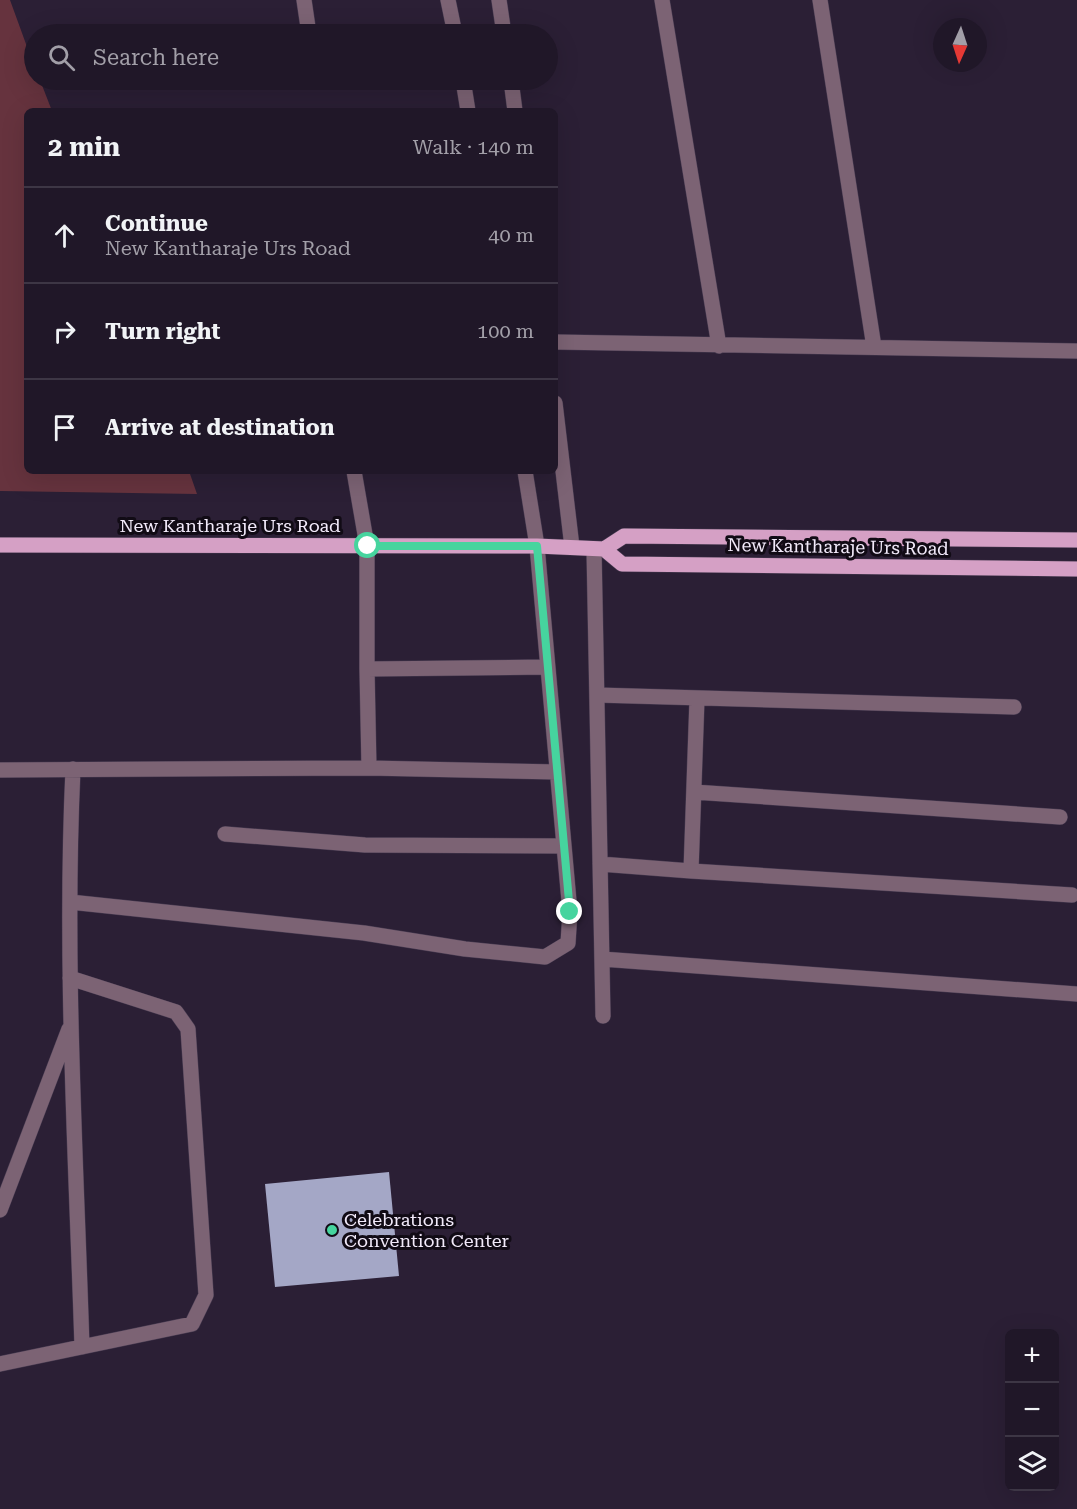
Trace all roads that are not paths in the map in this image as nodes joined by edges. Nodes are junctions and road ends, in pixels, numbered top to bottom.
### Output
1 (304, 0) edge
2 (448, 0) edge
3 (499, 0) edge
4 (662, 0) edge
5 (820, 0) edge
6 (308, 24) edge
7 (453, 24) edge
8 (503, 24) edge
9 (465, 90) edge
10 (512, 90) edge
11 (468, 108) edge
12 (515, 108) edge
13 (558, 342) edge
14 (719, 346) junction
15 (874, 347) junction
16 (1077, 351) edge
17 (558, 429) edge
18 (355, 474) edge
19 (525, 474) edge
20 (1077, 540) edge
21 (0, 545) edge
22 (368, 546) junction
23 (537, 546) junction
24 (572, 548) junction
25 (599, 549) junction
26 (1077, 569) edge
27 (547, 667) junction
28 (367, 669) junction
29 (597, 695) junction
30 (697, 699) junction
31 (1014, 707) dead end
32 (369, 768) junction
33 (73, 769) junction
34 (0, 770) edge
35 (557, 772) junction
36 (694, 792) junction
37 (1060, 817) dead end
38 (225, 834) dead end
39 (563, 846) junction
40 (600, 864) junction
41 (691, 871) junction
42 (1072, 895) dead end
43 (70, 902) junction
44 (602, 959) junction
45 (70, 978) junction
46 (1077, 994) edge
47 (603, 1016) dead end
48 (72, 1020) junction
49 (0, 1210) edge
50 (82, 1347) junction
51 (0, 1364) edge

1 - 6 street
2 - 7 street
3 - 8 street
4 - 14 street
5 - 15 street
9 - 11 street
10 - 12 street
13 - 14 street
14 - 15 street
15 - 16 street
17 - 24 street
18 - 22 street
19 - 23 street
20 - 25 main road, New Kantharaje Urs Road
21 - 22 main road, New Kantharaje Urs Road
22 - 23 main road, New Kantharaje Urs Road
22 - 28 street
23 - 24 main road, New Kantharaje Urs Road
23 - 27 street
24 - 25 main road, New Kantharaje Urs Road
25 - 26 main road, New Kantharaje Urs Road
25 - 29 street
27 - 28 street
27 - 35 street
28 - 32 street
29 - 30 street
29 - 40 street
30 - 31 street
30 - 36 street
32 - 33 street
32 - 35 street
33 - 34 street
33 - 43 street
35 - 39 street
36 - 37 street
36 - 41 street
38 - 39 street
39 - 43 street
40 - 41 street
40 - 44 street
41 - 42 street
43 - 45 street
44 - 46 street
44 - 47 street
45 - 48 street
45 - 50 street
48 - 49 street
48 - 50 street
50 - 51 street

